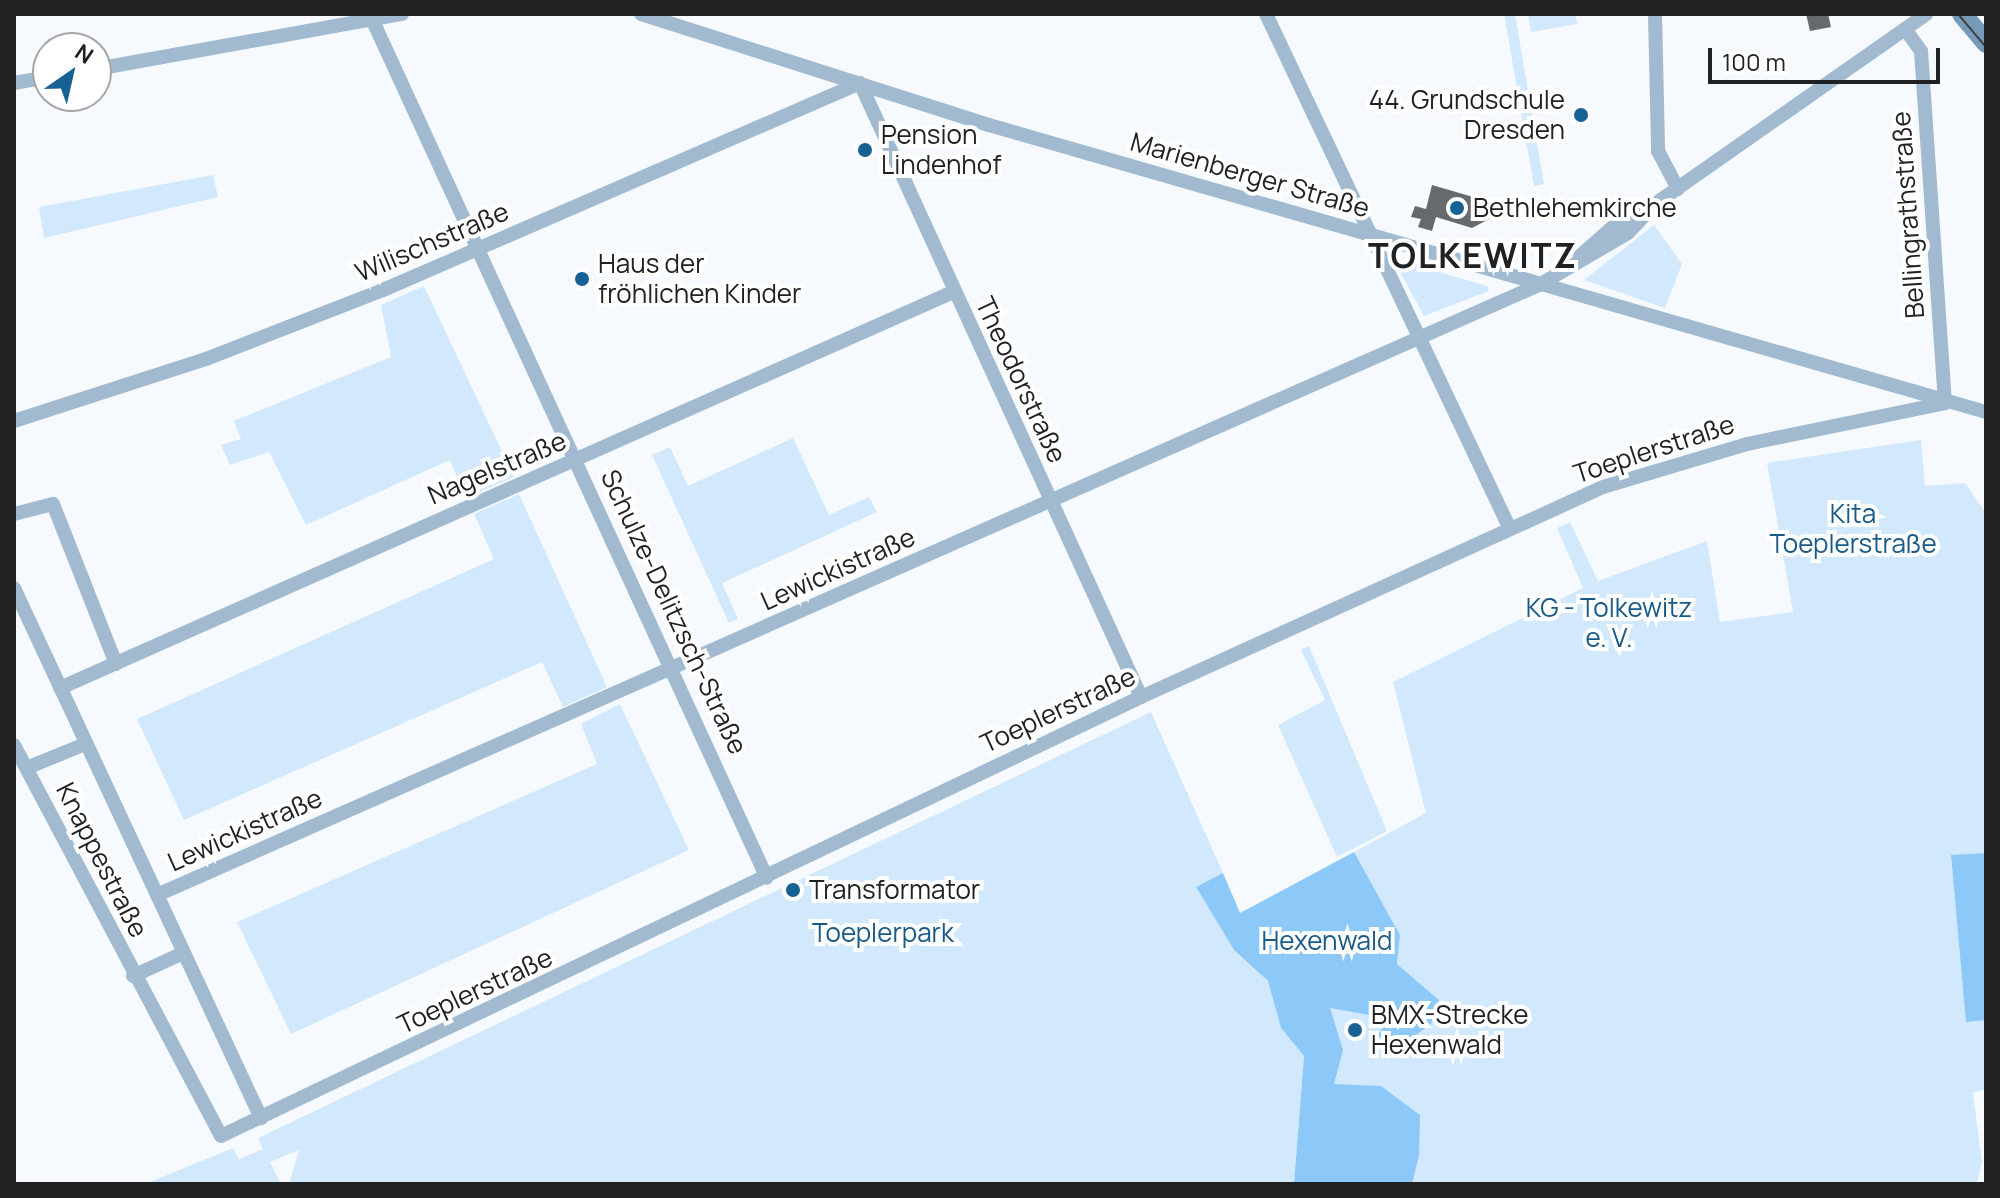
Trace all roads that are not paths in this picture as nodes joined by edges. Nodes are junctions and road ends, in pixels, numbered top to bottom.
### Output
1 (402, 14) edge
2 (1266, 14) edge
3 (1655, 14) edge
4 (1926, 14) edge
5 (1962, 14) edge
6 (648, 15) edge
7 (353, 18) edge
8 (372, 19) junction
9 (1905, 29) junction
10 (1986, 43) edge
11 (112, 66) edge
12 (860, 83) junction
13 (1678, 189) junction
14 (1370, 236) junction
15 (477, 250) junction
16 (1539, 285) junction
17 (953, 292) junction
18 (1418, 338) junction
19 (1945, 403) junction
20 (1986, 412) edge
21 (14, 421) edge
22 (576, 460) junction
23 (1052, 500) junction
24 (14, 514) edge
25 (1509, 527) junction
26 (14, 588) edge
27 (116, 664) junction
28 (673, 666) junction
29 (60, 688) junction
30 (1141, 697) junction
31 (85, 744) junction
32 (14, 745) edge
33 (29, 767) junction
34 (767, 878) junction
35 (157, 895) junction
36 (183, 953) junction
37 (133, 976) junction
38 (261, 1118) junction
39 (221, 1136) joint

1 - 8 street
2 - 14 street
3 - 13 street
4 - 9 street, Lewickistraße
5 - 10 main road
6 - 12 street, Marienberger Straße
7 - 8 street
7 - 11 street
8 - 15 street, Schulze-Delitzsch-Straße
9 - 13 street, Lewickistraße
9 - 19 street, Bellingrathstraße
12 - 14 street, Marienberger Straße
12 - 15 street, Wilischstraße
12 - 17 street, Theodorstraße
13 - 16 street, Lewickistraße
14 - 16 street, Marienberger Straße
14 - 18 street
15 - 21 street, Wilischstraße
15 - 22 street, Schulze-Delitzsch-Straße
16 - 18 street, Lewickistraße
16 - 19 street, Marienberger Straße
17 - 22 street, Nagelstraße
17 - 23 street, Theodorstraße
18 - 23 street, Lewickistraße
18 - 25 street
19 - 20 street, Marienberger Straße
19 - 25 street, Toeplerstraße
22 - 27 street, Nagelstraße
22 - 28 street, Schulze-Delitzsch-Straße
23 - 28 street, Lewickistraße
23 - 30 street, Theodorstraße
24 - 27 street
25 - 30 street, Toeplerstraße
26 - 29 street, Knappestraße
27 - 29 street, Nagelstraße
28 - 34 street, Schulze-Delitzsch-Straße
28 - 35 street, Lewickistraße
29 - 31 street, Knappestraße
30 - 34 street, Toeplerstraße
31 - 33 street, Knappestraße
31 - 35 street, Knappestraße
32 - 33 street, Knappestraße
33 - 37 street, Knappestraße
34 - 38 street, Toeplerstraße
35 - 36 street, Knappestraße
36 - 37 street, Knappestraße
36 - 38 street, Knappestraße
37 - 39 street, Knappestraße
38 - 39 street, Toeplerstraße

